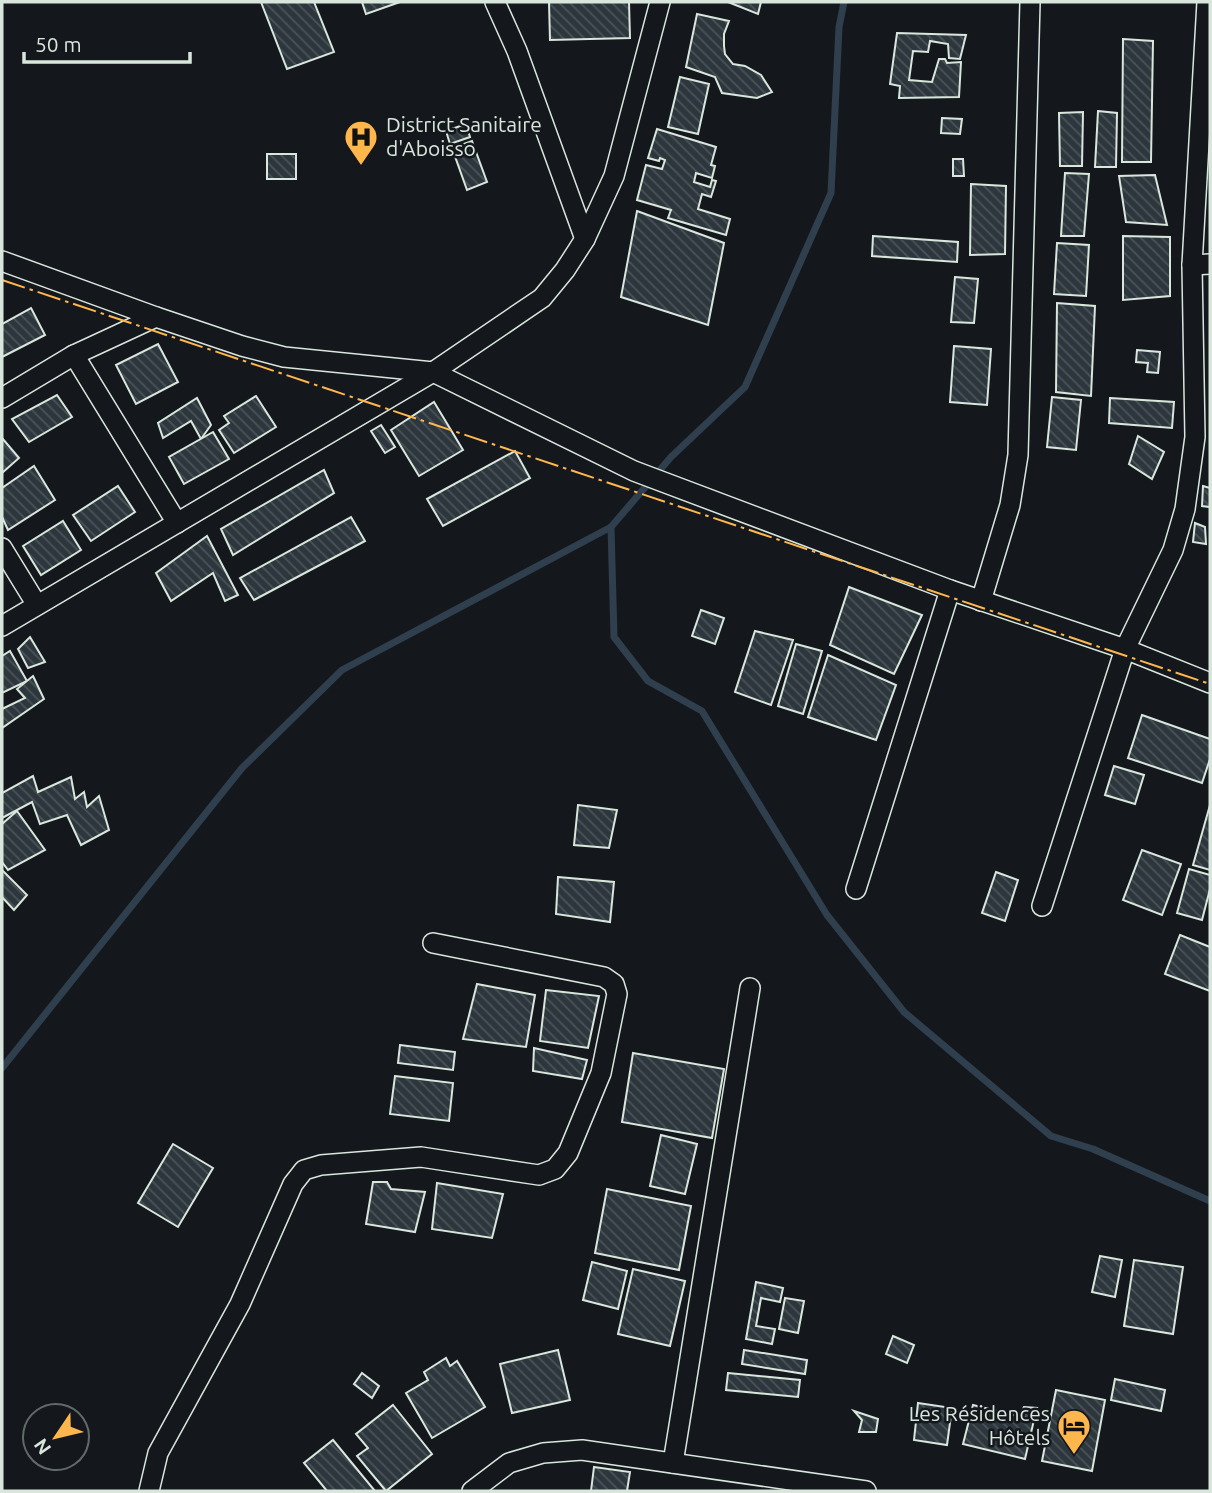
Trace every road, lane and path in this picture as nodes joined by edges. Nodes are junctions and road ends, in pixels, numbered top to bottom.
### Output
1 (495, 2) edge
2 (660, 2) edge
3 (1030, 2) edge
4 (1207, 2) edge
5 (585, 239) junction
6 (2, 261) edge
7 (1201, 265) edge
8 (156, 317) junction
9 (74, 355) junction
10 (433, 372) junction
11 (2, 398) edge
12 (1203, 436) edge
13 (177, 523) junction
14 (2, 548) edge
15 (950, 590) junction
16 (981, 601) junction
17 (37, 605) junction
18 (2, 626) edge
19 (1125, 649) junction
20 (1210, 683) edge
21 (856, 889) dead end
22 (1042, 906) dead end
23 (433, 943) dead end
24 (750, 988) dead end
25 (673, 1463) junction
26 (149, 1491) edge
27 (472, 1491) edge
28 (866, 1491) edge

1 - 5 street
2 - 5 street
3 - 16 street
4 - 7 street
5 - 10 street
6 - 8 street
7 - 12 street
8 - 9 street
8 - 10 street
9 - 11 street
9 - 13 street
10 - 13 street
10 - 15 street
12 - 19 street
13 - 17 street
14 - 17 street
15 - 16 street
15 - 21 street
16 - 19 street
17 - 18 street
19 - 20 street
19 - 22 street
23 - 26 street
24 - 25 street
25 - 27 street
25 - 28 street

